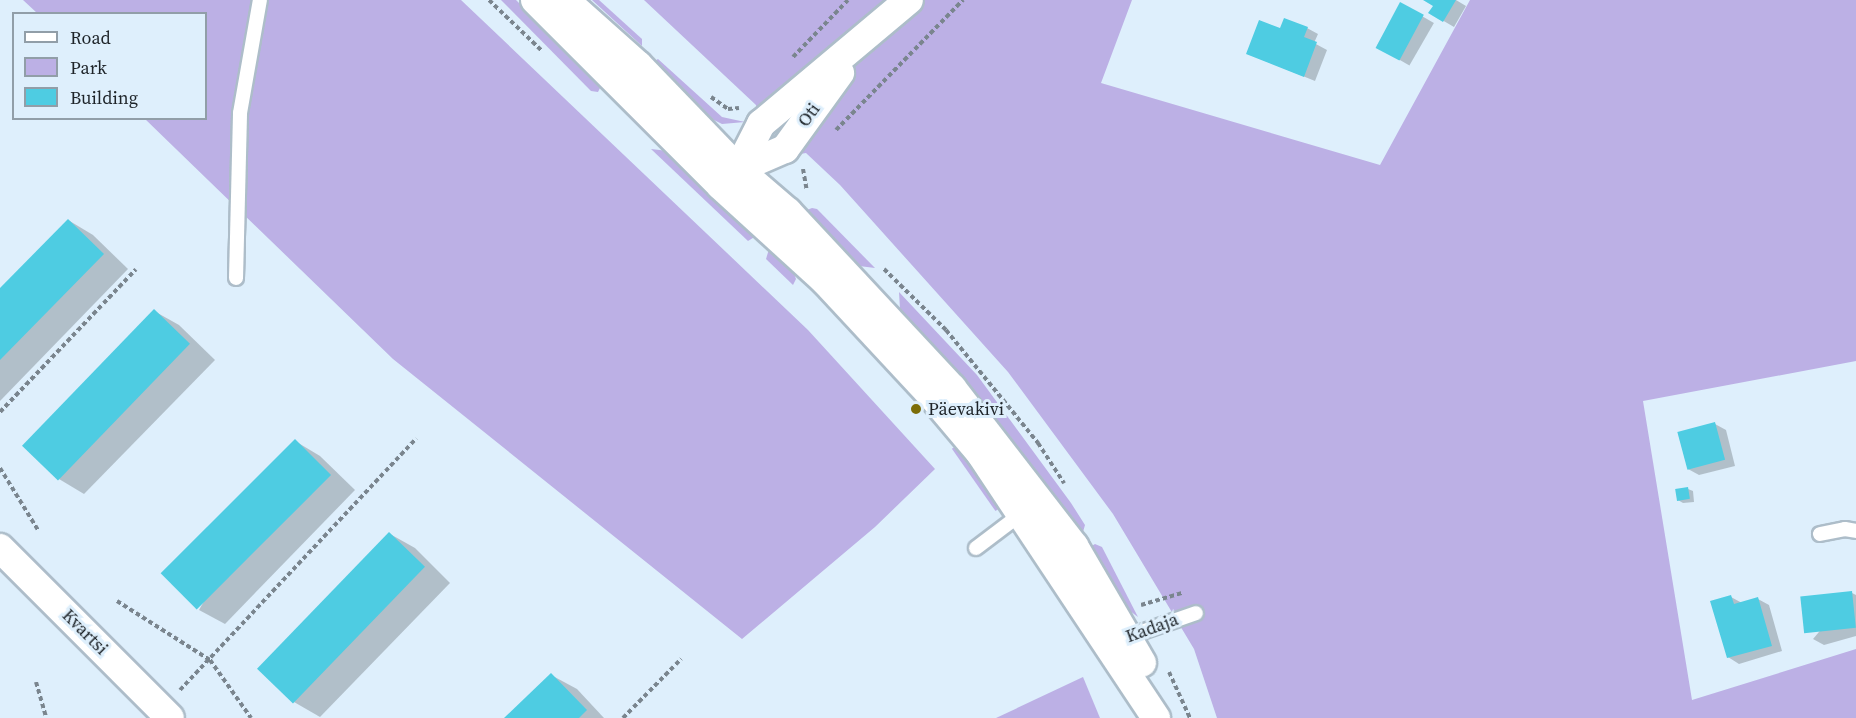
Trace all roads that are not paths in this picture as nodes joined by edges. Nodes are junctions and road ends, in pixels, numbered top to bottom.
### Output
1 (260, 0) edge
2 (535, 0) edge
3 (566, 0) edge
4 (909, 0) edge
5 (730, 177) junction
6 (236, 278) dead end
7 (1022, 514) junction
8 (1856, 531) edge
9 (1820, 534) dead end
10 (0, 548) edge
11 (976, 548) dead end
12 (1196, 613) dead end
13 (1119, 640) junction
14 (165, 714) edge
15 (1156, 718) edge
16 (1171, 718) edge

1 - 6 lane
2 - 5 street
3 - 5 street
4 - 5 street, Oti
5 - 7 street
5 - 13 street
7 - 11 lane
7 - 13 street
8 - 9 lane
10 - 14 street, Kvartsi
12 - 13 lane, Kadaja
13 - 15 street
13 - 16 street

